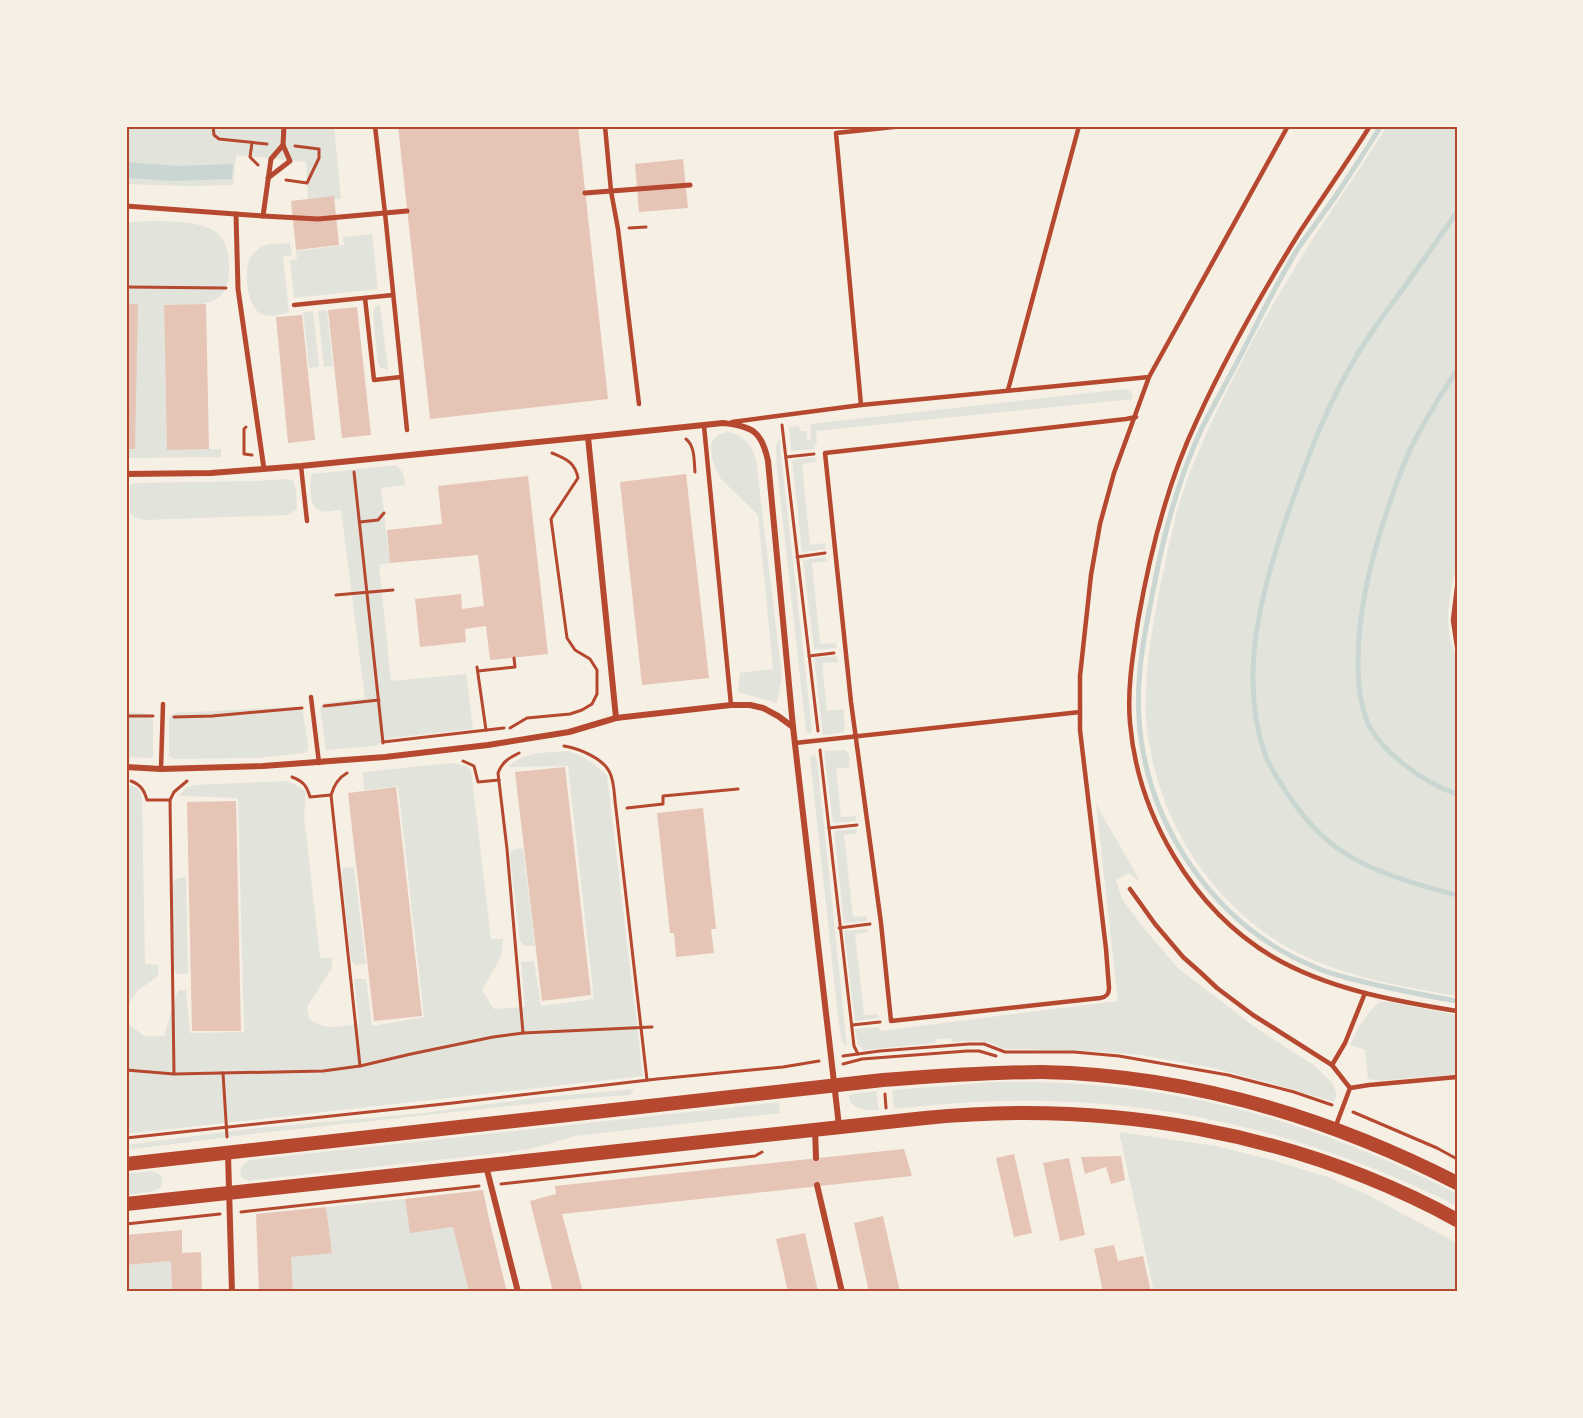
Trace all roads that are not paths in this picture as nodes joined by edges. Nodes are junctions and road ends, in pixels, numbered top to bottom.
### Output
1 (284, 126) edge
2 (375, 126) edge
3 (614, 126) edge
4 (903, 126) edge
5 (1079, 126) edge
6 (1288, 126) edge
7 (1370, 126) edge
8 (605, 127) edge
9 (283, 145) junction
10 (268, 178) junction
11 (690, 185) dead end
12 (611, 191) junction
13 (585, 193) dead end
14 (126, 206) edge
15 (407, 211) dead end
16 (385, 213) junction
17 (236, 214) junction
18 (263, 216) junction
19 (393, 295) junction
20 (365, 298) junction
21 (294, 305) dead end
22 (401, 377) junction
23 (1149, 377) junction
24 (1008, 390) junction
25 (639, 404) dead end
26 (861, 405) junction
27 (1136, 417) junction
28 (723, 423) junction
29 (704, 426) junction
30 (407, 430) dead end
31 (588, 437) junction
32 (301, 466) junction
33 (264, 469) junction
34 (126, 474) edge
35 (307, 521) dead end
36 (1457, 587) edge
37 (1457, 647) edge
38 (310, 697) dead end
39 (163, 704) dead end
40 (731, 705) junction
41 (1080, 712) junction
42 (616, 718) junction
43 (793, 728) junction
44 (857, 736) junction
45 (795, 743) junction
46 (319, 762) junction
47 (126, 768) edge
48 (162, 769) junction
49 (1130, 889) dead end
50 (1365, 993) junction
51 (1457, 1011) edge
52 (1332, 1065) junction
53 (1457, 1077) edge
54 (834, 1086) junction
55 (1350, 1088) junction
56 (839, 1126) junction
57 (1335, 1128) junction
58 (815, 1129) junction
59 (228, 1153) junction
60 (816, 1158) dead end
61 (126, 1164) edge
62 (486, 1165) junction
63 (1457, 1183) edge
64 (817, 1185) dead end
65 (229, 1194) junction
66 (126, 1204) edge
67 (1457, 1220) edge
68 (232, 1292) edge
69 (518, 1292) edge
70 (842, 1292) edge

1 - 9 street
2 - 16 lane
3 - 8 lane
4 - 26 lane
5 - 24 lane
6 - 23 lane
7 - 50 lane
8 - 12 lane
9 - 10 street
9 - 10 street
10 - 18 street
11 - 12 street
12 - 13 street
12 - 25 lane
14 - 17 street
15 - 16 street
16 - 18 street
16 - 19 lane
17 - 18 street
17 - 33 street
19 - 20 lane
19 - 22 lane
20 - 21 lane
20 - 22 lane
22 - 30 lane
23 - 24 lane
23 - 27 lane
24 - 26 lane
26 - 28 lane
27 - 41 lane
27 - 44 lane
28 - 29 street
28 - 43 street
29 - 31 street
29 - 40 lane
31 - 32 street
31 - 42 street
32 - 33 street
32 - 35 lane
33 - 34 street
36 - 37 lane
38 - 46 lane
39 - 48 lane
40 - 42 street
40 - 43 street
41 - 44 lane
41 - 44 lane
42 - 46 street
43 - 45 street
44 - 45 lane
45 - 54 street
46 - 48 street
47 - 48 street
49 - 52 lane
50 - 51 lane
50 - 52 lane
52 - 55 lane
53 - 55 lane
54 - 56 street
54 - 57 main road
54 - 59 main road
55 - 57 lane
56 - 58 main road
56 - 67 main road
57 - 63 main road
58 - 60 street
58 - 62 main road
59 - 61 main road
59 - 65 street
62 - 65 main road
62 - 69 street
64 - 70 street
65 - 66 main road
65 - 68 street

